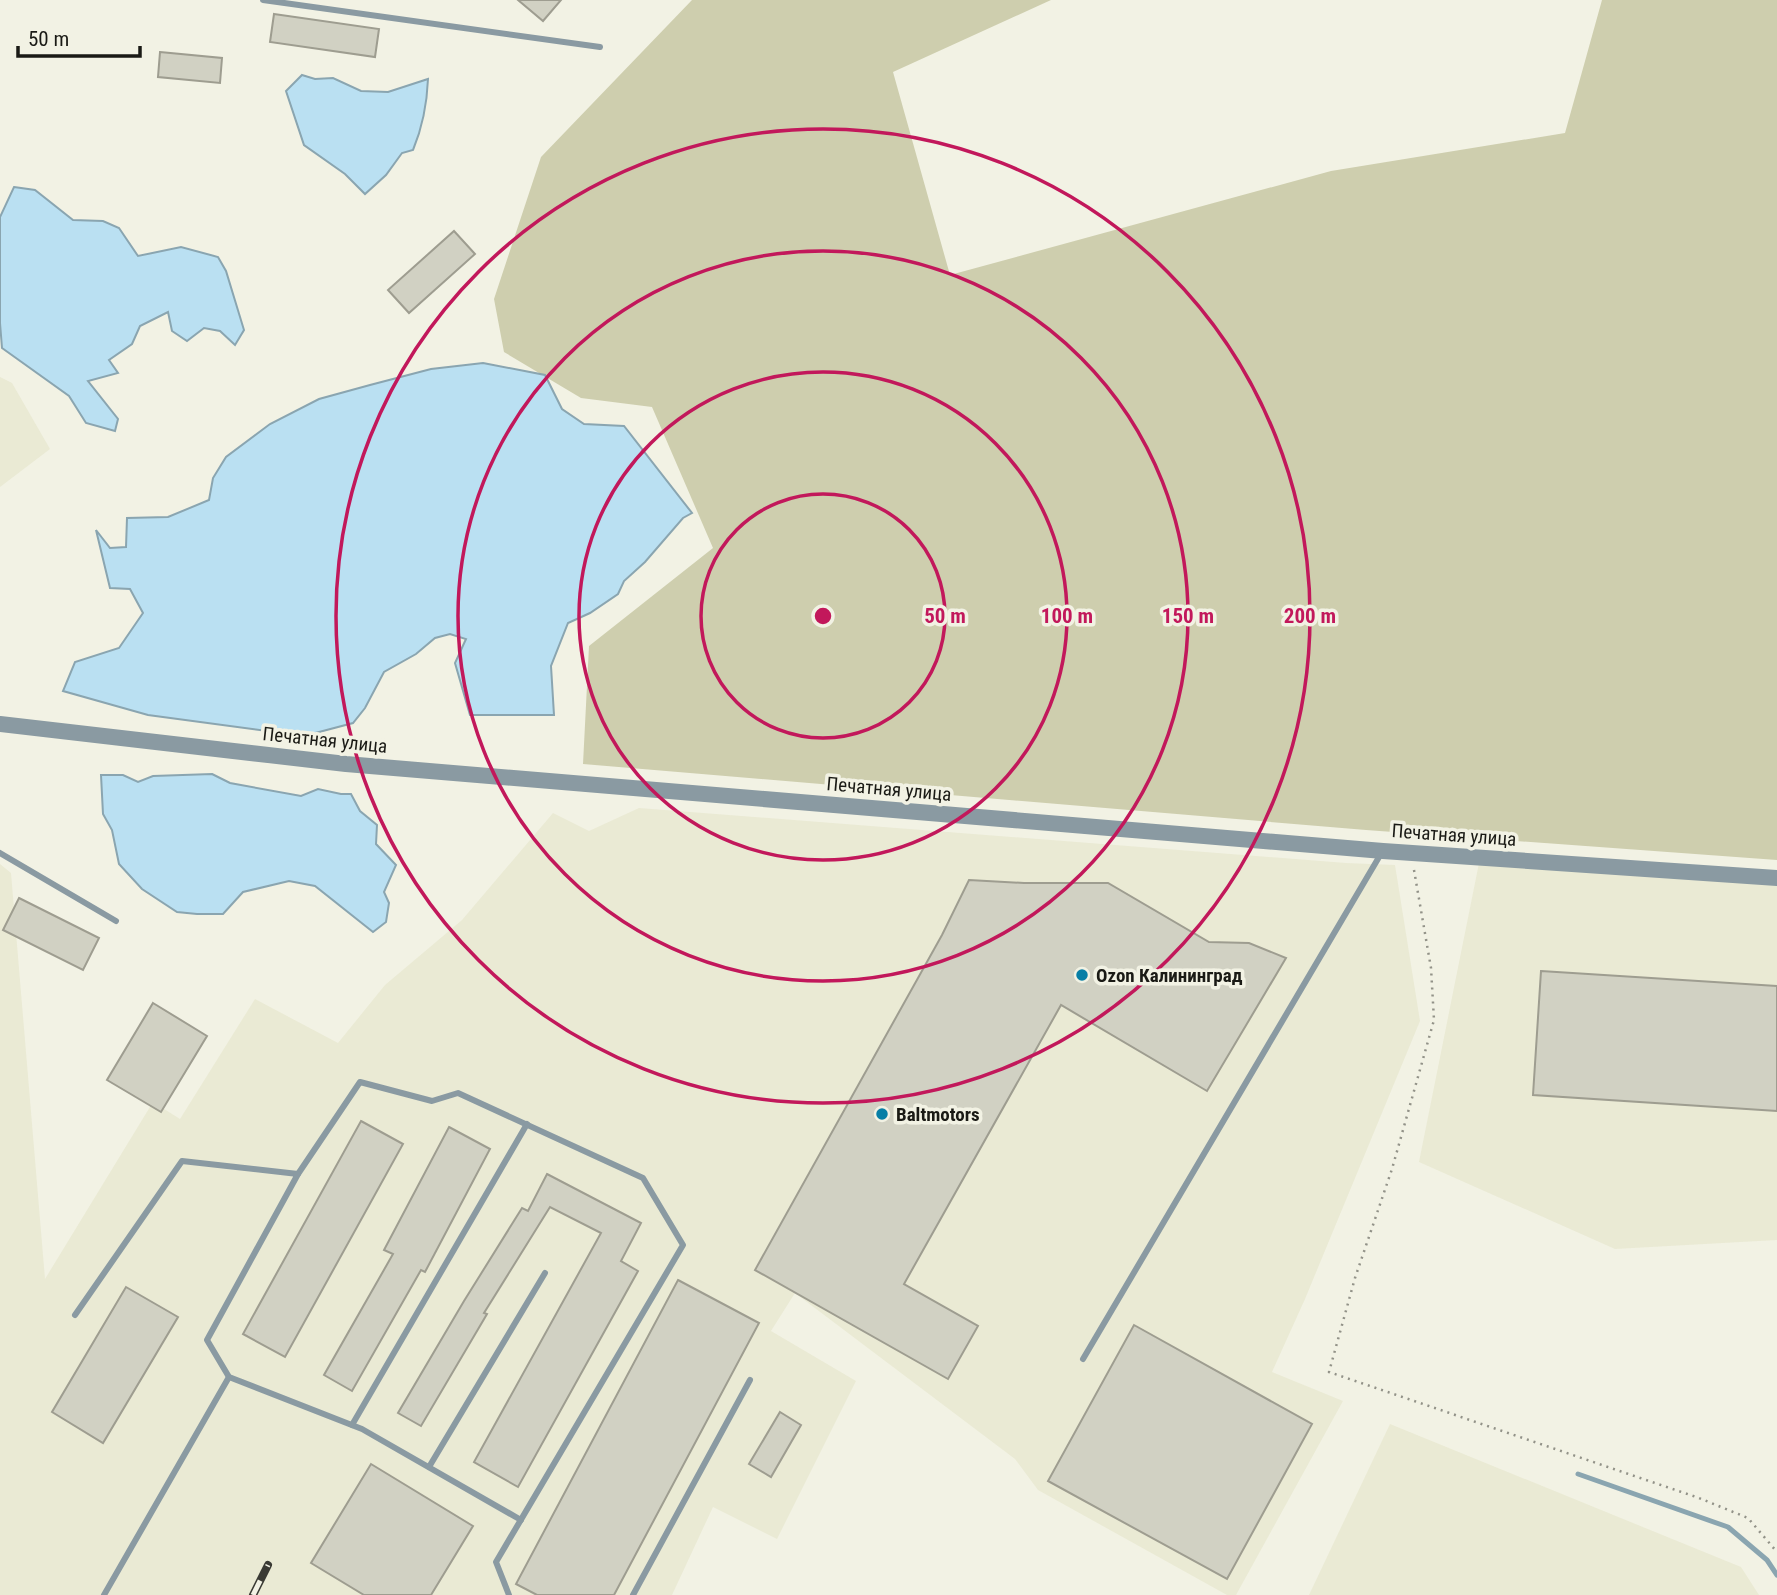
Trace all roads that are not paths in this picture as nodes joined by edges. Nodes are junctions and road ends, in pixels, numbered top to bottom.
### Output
1 (263, 0) edge
2 (600, 47) dead end
3 (0, 724) edge
4 (1383, 851) junction
5 (0, 853) edge
6 (1777, 878) edge
7 (116, 921) dead end
8 (527, 1124) junction
9 (298, 1174) junction
10 (545, 1273) dead end
11 (75, 1315) dead end
12 (1083, 1359) dead end
13 (229, 1377) junction
14 (750, 1380) dead end
15 (352, 1425) junction
16 (429, 1467) junction
17 (521, 1520) junction
18 (104, 1595) edge
19 (509, 1595) edge
20 (633, 1595) edge

1 - 2 lane
3 - 4 street, Печатная улица
4 - 6 street, Печатная улица
4 - 12 lane
5 - 7 lane
8 - 9 lane
8 - 15 lane
8 - 17 lane
9 - 11 lane
9 - 13 lane
10 - 16 lane
13 - 15 lane
13 - 18 lane
14 - 20 lane
15 - 16 lane
16 - 17 lane
17 - 19 lane

